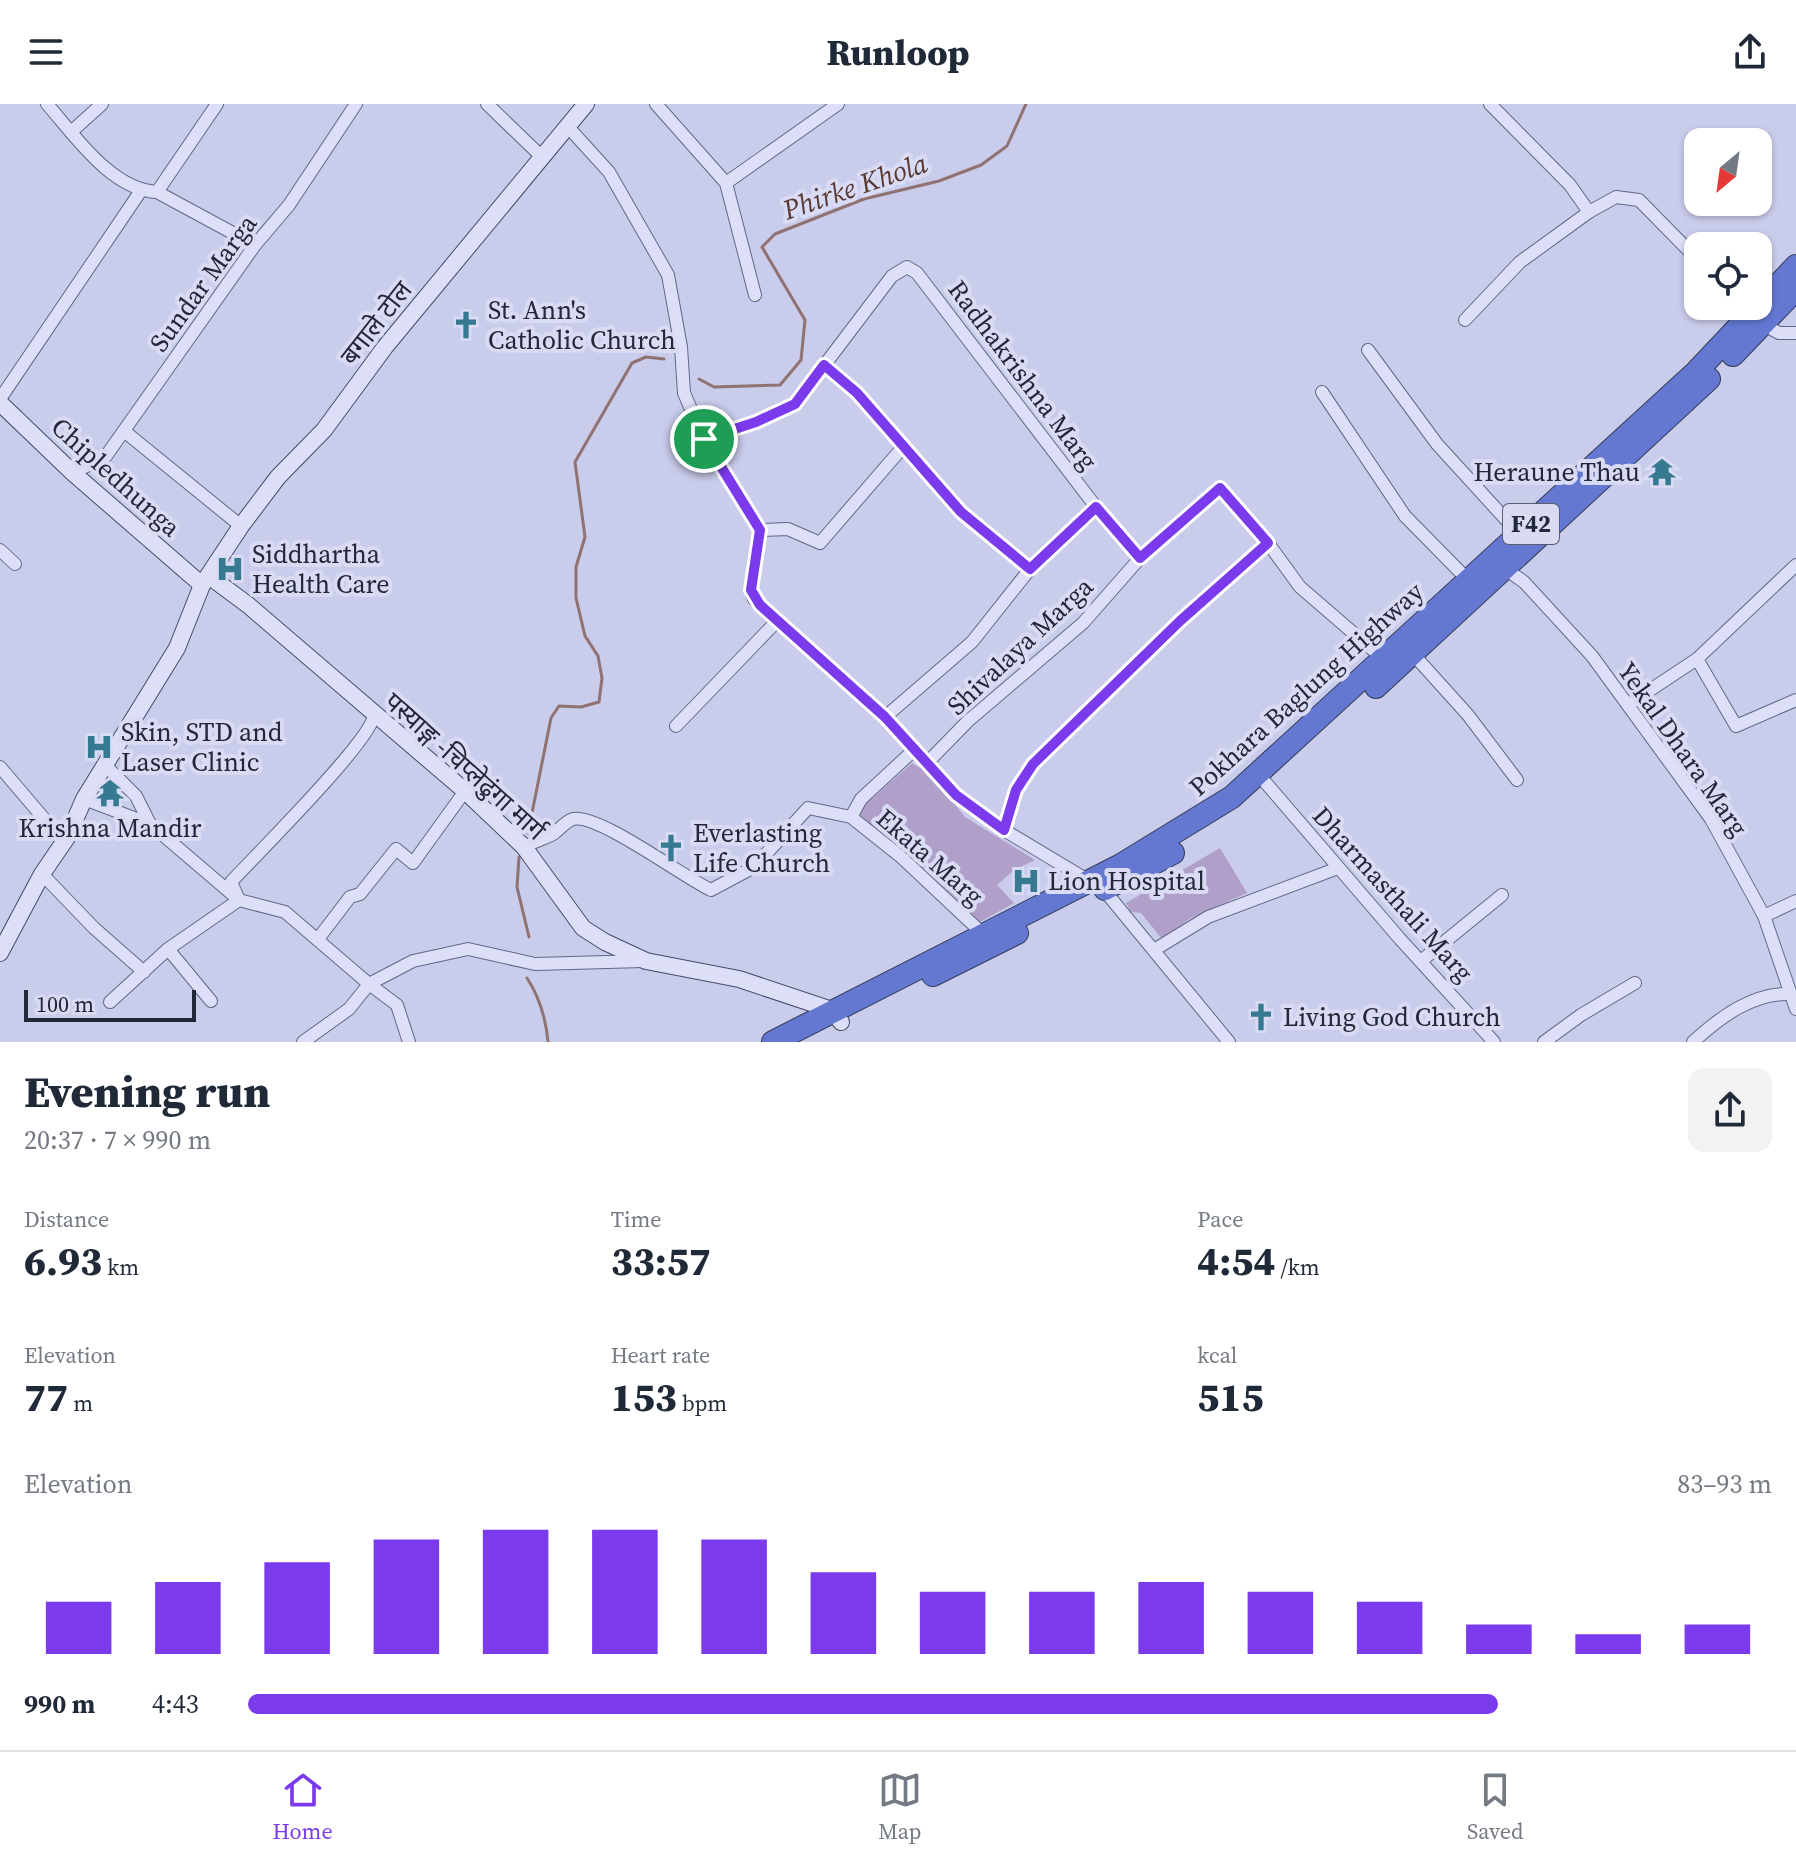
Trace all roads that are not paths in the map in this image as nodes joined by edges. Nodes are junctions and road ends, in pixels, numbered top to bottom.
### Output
1 (47, 104) edge
2 (102, 104) edge
3 (217, 104) edge
4 (356, 104) edge
5 (487, 104) edge
6 (586, 104) edge
7 (656, 104) edge
8 (838, 104) edge
9 (1490, 104) edge
10 (569, 128) junction
11 (71, 132) junction
12 (543, 158) junction
13 (726, 183) junction
14 (140, 192) junction
15 (157, 192) junction
16 (1589, 212) junction
17 (255, 245) junction
18 (1684, 246) edge
19 (1796, 266) edge
20 (1796, 289) edge
21 (1772, 293) edge
22 (755, 295) dead end
23 (1772, 303) edge
24 (1465, 320) dead end
25 (1747, 320) edge
26 (1749, 320) edge
27 (1760, 320) edge
28 (1796, 333) edge
29 (1368, 350) dead end
30 (824, 365) junction
31 (1322, 392) dead end
32 (0, 401) edge
33 (124, 431) junction
34 (704, 439) junction
35 (903, 447) junction
36 (73, 473) junction
37 (1096, 507) junction
38 (241, 526) junction
39 (760, 530) junction
40 (1520, 535) junction
41 (1268, 543) junction
42 (0, 550) edge
43 (1140, 558) junction
44 (15, 564) dead end
45 (1500, 564) junction
46 (1796, 565) edge
47 (1030, 569) junction
48 (205, 580) junction
49 (1469, 581) junction
50 (777, 621) junction
51 (1413, 654) junction
52 (1697, 659) junction
53 (1390, 665) junction
54 (1796, 700) edge
55 (1629, 704) junction
56 (374, 715) junction
57 (885, 717) junction
58 (676, 726) dead end
59 (914, 750) junction
60 (104, 764) junction
61 (926, 764) junction
62 (0, 767) edge
63 (1264, 779) junction
64 (1517, 780) dead end
65 (465, 791) junction
66 (84, 799) junction
67 (851, 817) junction
68 (150, 824) junction
69 (1004, 830) junction
70 (68, 836) junction
71 (524, 847) junction
72 (1338, 868) junction
73 (42, 874) junction
74 (1097, 885) junction
75 (1502, 895) dead end
76 (239, 900) junction
77 (1796, 901) edge
78 (1764, 916) junction
79 (982, 933) junction
80 (318, 939) junction
81 (168, 949) junction
82 (1154, 950) junction
83 (0, 953) edge
84 (646, 961) junction
85 (1421, 961) junction
86 (144, 972) junction
87 (1635, 983) dead end
88 (369, 984) junction
89 (1791, 994) junction
90 (211, 1001) dead end
91 (110, 1002) dead end
92 (1796, 1009) edge
93 (837, 1016) junction
94 (303, 1042) edge
95 (409, 1042) edge
96 (773, 1042) edge
97 (803, 1042) edge
98 (1229, 1042) edge
99 (1494, 1042) edge
100 (1544, 1042) edge
101 (1693, 1042) edge

1 - 11 street
2 - 11 street
3 - 15 street
4 - 17 street, Sundar Marga
5 - 12 street
6 - 10 main road, बगाले टोल
7 - 13 street
8 - 13 street
9 - 16 street
10 - 12 main road, बगाले टोल
10 - 34 street
11 - 14 street
12 - 38 main road, बगाले टोल
13 - 22 street
14 - 15 street
14 - 32 street
15 - 17 street
16 - 18 street
16 - 24 street
17 - 33 street, Sundar Marga
19 - 21 highway, Pokhara Baglung Highway / F42
20 - 23 highway, Pokhara Baglung Highway / F42
25 - 40 highway, Pokhara Baglung Highway / F42
26 - 45 highway, Pokhara Baglung Highway / F42
27 - 28 street
29 - 40 street
30 - 34 street, Radhakrishna Marg
30 - 35 street
30 - 37 street, Radhakrishna Marg
31 - 49 street
32 - 36 main road, Chipledhunga
33 - 36 street, Sundar Marga
33 - 38 street
34 - 39 street
35 - 39 street
35 - 47 street
36 - 48 main road, Chipledhunga
37 - 43 street, Radhakrishna Marg
37 - 47 street
38 - 48 main road, बगाले टोल
39 - 50 street
40 - 45 highway, Pokhara Baglung Highway / F42
41 - 43 street
41 - 53 street
41 - 69 street
42 - 44 street
43 - 61 street, Shivalaya Marga
45 - 49 highway, Pokhara Baglung Highway / F42
45 - 51 highway, Pokhara Baglung Highway / F42
45 - 55 street, Yekal Dhara Marg
46 - 52 street
47 - 57 street
48 - 56 main road, पस्याङ्ग -चिप्लेढुंगा मार्ग
48 - 60 main road, बगाले टोल
49 - 53 highway, Pokhara Baglung Highway / F42
50 - 57 street
50 - 58 street
51 - 53 highway, Pokhara Baglung Highway / F42
51 - 64 street
52 - 54 street
52 - 55 street
53 - 63 highway, Pokhara Baglung Highway / F42
55 - 78 street, Yekal Dhara Marg
56 - 65 main road, पस्याङ्ग -चिप्लेढुंगा मार्ग
56 - 76 street
57 - 59 street
59 - 61 street
59 - 67 street
60 - 66 main road, बगाले टोल
60 - 68 street
61 - 69 street
62 - 70 street
63 - 72 street, Dharmasthali Marg
63 - 74 highway, Pokhara Baglung Highway / F42
65 - 71 main road, पस्याङ्ग -चिप्लेढुंगा मार्ग
65 - 80 street
66 - 68 street
66 - 70 main road, बगाले टोल
67 - 71 street, Ekata Marg
67 - 79 street, Ekata Marg
68 - 76 street
69 - 74 street
70 - 73 main road, बगाले टोल
71 - 84 main road, पस्याङ्ग -चिप्लेढुंगा मार्ग
72 - 82 street
72 - 85 street, Dharmasthali Marg
73 - 83 main road, बगाले टोल
73 - 86 street
74 - 79 highway, Pokhara Baglung Highway / F42
74 - 82 street
74 - 93 highway, Pokhara Baglung Highway / F42
75 - 85 street
76 - 80 street
76 - 81 street
77 - 78 street
78 - 89 street, Yekal Dhara Marg
79 - 93 highway, Pokhara Baglung Highway / F42
80 - 88 street
81 - 86 street
81 - 90 street
82 - 98 street
84 - 88 street
84 - 93 main road, पस्याङ्ग -चिप्लेढुंगा मार्ग
85 - 99 street, Dharmasthali Marg
86 - 91 street
87 - 100 street
88 - 94 street
88 - 95 street
89 - 92 street, Yekal Dhara Marg
89 - 101 street
93 - 96 highway, Pokhara Baglung Highway / F42
93 - 97 highway, Pokhara Baglung Highway / F42

